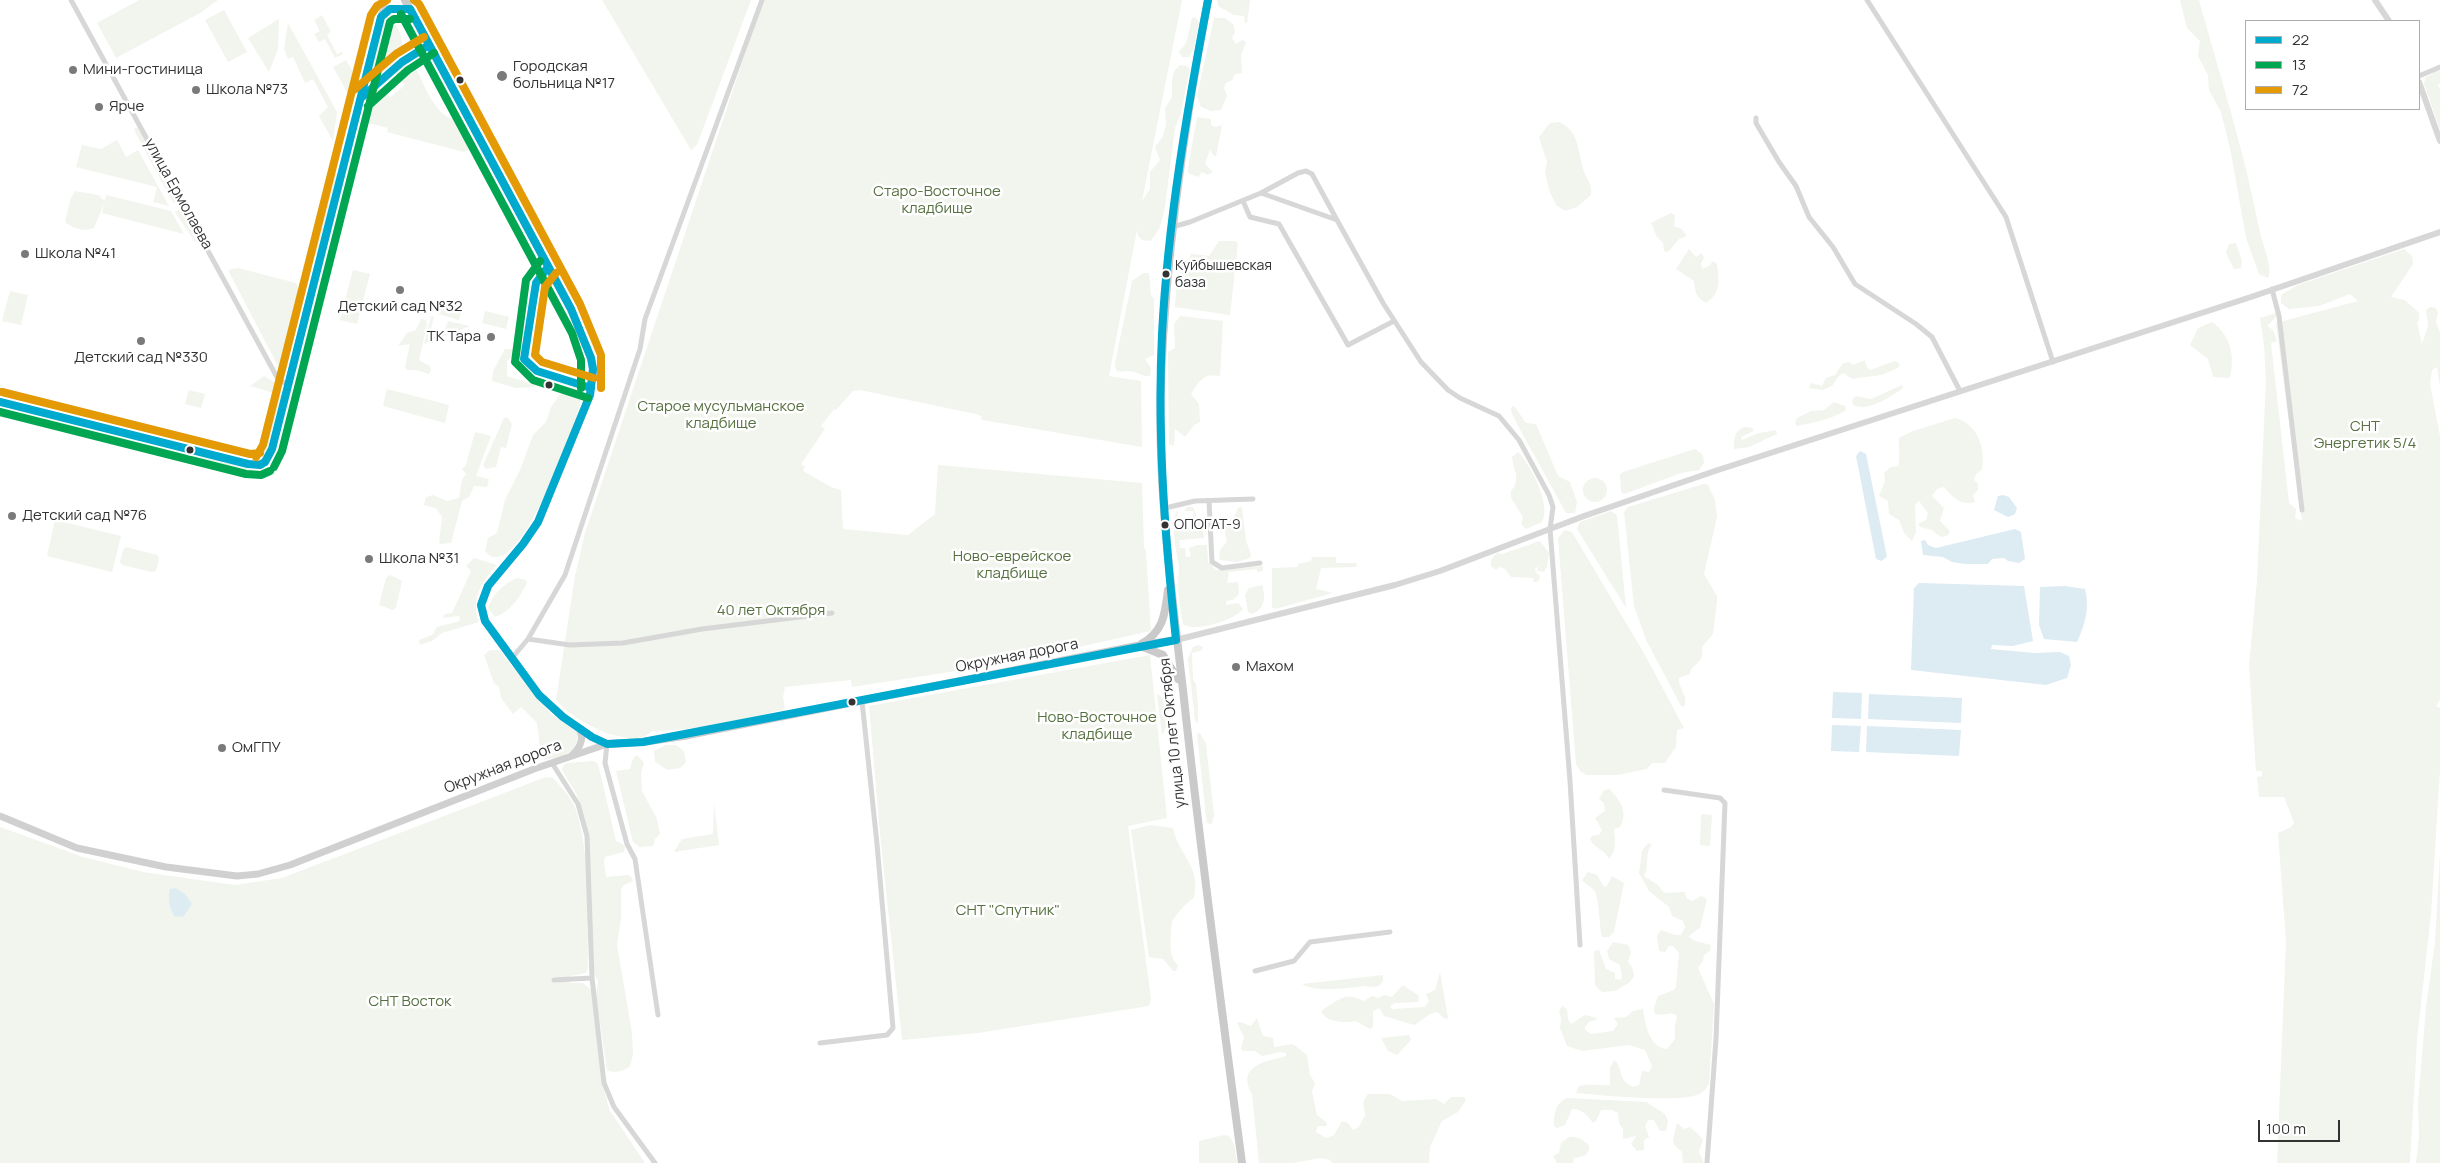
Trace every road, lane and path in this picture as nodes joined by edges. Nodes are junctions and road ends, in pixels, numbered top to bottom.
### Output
1 (71, 0) edge
2 (385, 0) edge
3 (405, 0) edge
4 (762, 0) edge
5 (1208, 0) edge
6 (1867, 0) edge
7 (2375, 0) edge
8 (410, 9) junction
9 (381, 17) junction
10 (2388, 20) edge
11 (429, 45) junction
12 (2440, 67) edge
13 (2420, 76) edge
14 (2420, 85) edge
15 (361, 98) junction
16 (1756, 118) dead end
17 (2440, 141) edge
18 (1261, 193) junction
19 (1243, 201) junction
20 (1337, 220) junction
21 (1172, 226) junction
22 (2440, 232) edge
23 (2272, 289) junction
24 (1394, 321) junction
25 (2053, 362) junction
26 (288, 385) junction
27 (1960, 391) junction
28 (0, 402) edge
29 (1252, 499) dead end
30 (1209, 501) junction
31 (1165, 508) junction
32 (2302, 510) dead end
33 (1550, 529) junction
34 (1260, 563) dead end
35 (1170, 581) junction
36 (832, 613) dead end
37 (528, 639) junction
38 (1176, 640) junction
39 (1137, 646) junction
40 (512, 658) junction
41 (1183, 690) junction
42 (862, 701) junction
43 (577, 727) junction
44 (607, 744) junction
45 (571, 755) junction
46 (552, 762) junction
47 (1664, 790) dead end
48 (0, 816) edge
49 (1390, 932) dead end
50 (1580, 945) dead end
51 (1256, 971) dead end
52 (592, 978) junction
53 (554, 980) dead end
54 (658, 1015) dead end
55 (820, 1043) dead end
56 (655, 1163) edge
57 (1242, 1163) edge
58 (1707, 1163) edge

1 - 26 street, улица Ермолаева
2 - 9 main road
3 - 8 main road
4 - 37 street
5 - 21 main road, улица 10 лет Октября
6 - 25 street
7 - 10 street
8 - 9 main road
8 - 11 main road
9 - 15 main road
11 - 15 main road
11 - 40 main road
12 - 13 street
14 - 17 street
15 - 26 main road
16 - 27 street
18 - 19 street
18 - 20 street
18 - 20 street
19 - 21 street
19 - 24 street
20 - 24 street
21 - 31 main road, улица 10 лет Октября
22 - 23 street
23 - 25 street
23 - 32 street
24 - 33 street
25 - 27 street
26 - 28 main road
27 - 33 street
29 - 30 street
30 - 31 street
30 - 34 street
31 - 35 main road, улица 10 лет Октября
33 - 38 street
33 - 50 street
35 - 38 main road, улица 10 лет Октября
35 - 39 main road
36 - 37 street
37 - 40 street
38 - 39 main road, Окружная дорога
38 - 41 main road, улица 10 лет Октября
39 - 41 main road
39 - 42 main road, Окружная дорога
40 - 43 main road
41 - 57 main road, улица 10 лет Октября
42 - 44 main road, Окружная дорога
42 - 55 street
43 - 44 main road
43 - 45 main road
44 - 45 main road, Окружная дорога
44 - 54 street
45 - 46 main road, Окружная дорога
46 - 48 main road, Окружная дорога
46 - 52 street
47 - 58 street
49 - 51 street
52 - 53 street
52 - 56 street

